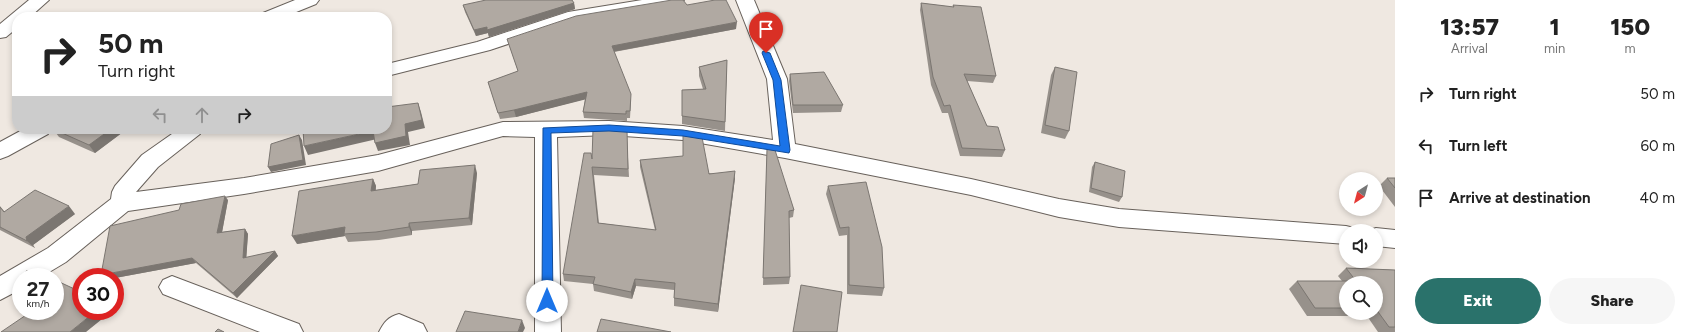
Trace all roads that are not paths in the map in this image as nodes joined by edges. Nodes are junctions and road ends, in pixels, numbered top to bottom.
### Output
1 (40, 0) edge
2 (310, 0) edge
3 (675, 0) edge
4 (745, 0) edge
5 (25, 12) edge
6 (281, 12) edge
7 (12, 23) edge
8 (0, 33) edge
9 (392, 69) edge
10 (546, 130) junction
11 (31, 134) edge
12 (186, 134) edge
13 (0, 150) edge
14 (785, 150) junction
15 (122, 203) junction
16 (1339, 234) edge
17 (1383, 238) edge
18 (1395, 239) edge
19 (172, 287) dead end
20 (0, 289) edge
21 (290, 332) edge
22 (392, 332) edge
23 (414, 332) edge
24 (548, 332) edge

1 - 5 street
2 - 6 street
3 - 9 street
4 - 14 street
7 - 8 street
10 - 14 street
10 - 15 street
10 - 24 street
11 - 13 street
12 - 15 street
14 - 16 street
15 - 20 street
17 - 18 street
19 - 21 street
22 - 23 street

